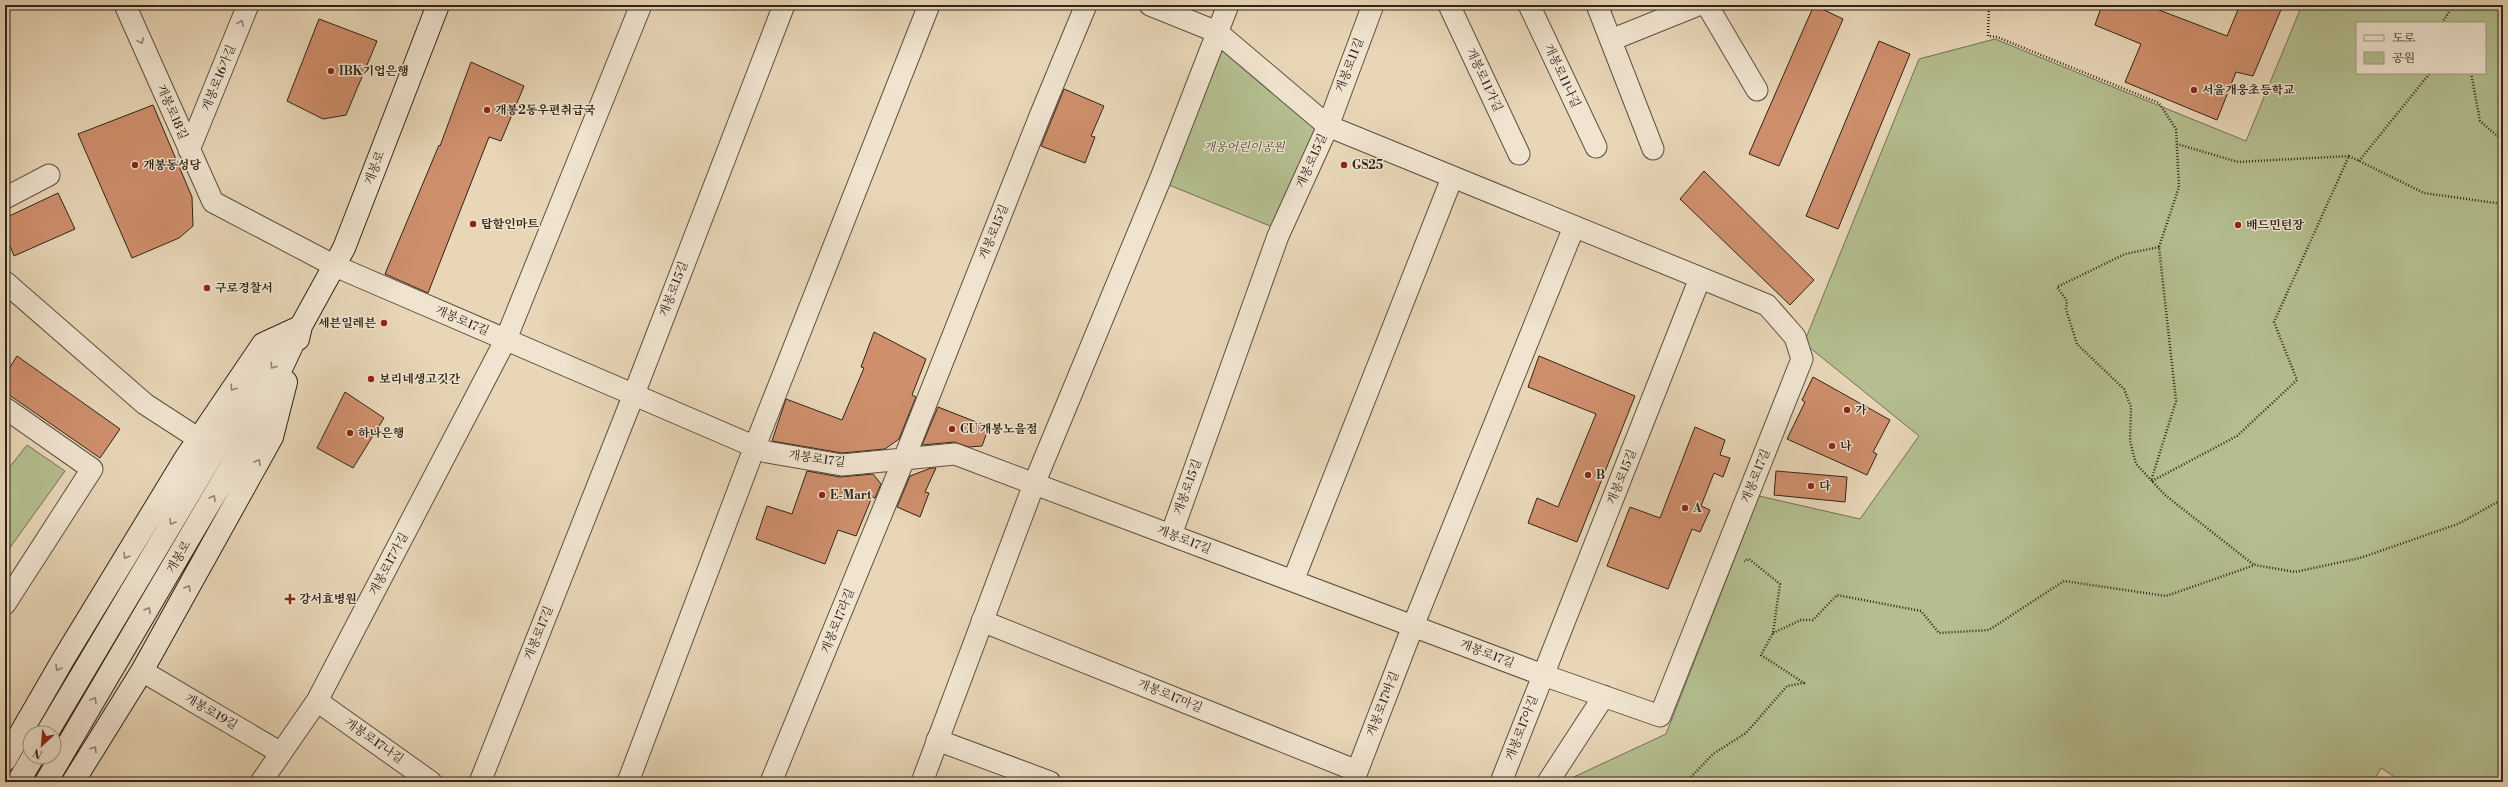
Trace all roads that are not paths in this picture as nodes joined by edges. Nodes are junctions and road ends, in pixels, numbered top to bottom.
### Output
1 (125, 5) edge
2 (248, 5) edge
3 (438, 5) edge
4 (641, 5) edge
5 (784, 5) edge
6 (929, 5) edge
7 (1086, 5) edge
8 (1150, 5) edge
9 (1228, 5) edge
10 (1373, 5) edge
11 (1449, 5) edge
12 (1529, 5) edge
13 (1597, 5) edge
14 (1698, 5) edge
15 (1707, 5) edge
16 (1217, 32) junction
17 (1611, 40) junction
18 (1757, 90) dead end
19 (1328, 126) junction
20 (1596, 147) dead end
21 (1653, 149) dead end
22 (189, 150) junction
23 (1518, 154) dead end
24 (49, 175) dead end
25 (1452, 178) junction
26 (5, 198) edge
27 (1574, 227) junction
28 (335, 266) junction
29 (1700, 278) junction
30 (5, 282) edge
31 (301, 326) junction
32 (1794, 337) joint
33 (506, 340) junction
34 (634, 394) junction
35 (5, 408) edge
36 (206, 446) junction
37 (755, 446) junction
38 (904, 459) junction
39 (1034, 484) junction
40 (1171, 535) junction
41 (1293, 581) junction
42 (5, 604) edge
43 (982, 621) junction
44 (1413, 626) junction
45 (142, 671) junction
46 (1543, 675) junction
47 (1604, 696) junction
48 (317, 701) junction
49 (52, 725) edge
50 (937, 740) junction
51 (281, 753) junction
52 (5, 760) edge
53 (28, 765) edge
54 (1355, 777) edge
55 (18, 782) edge
56 (46, 782) edge
57 (73, 782) edge
58 (261, 782) edge
59 (431, 782) edge
60 (480, 782) edge
61 (628, 782) edge
62 (771, 782) edge
63 (922, 782) edge
64 (1050, 782) edge
65 (1501, 782) edge
66 (1548, 782) edge

1 -> 22 street, 개봉로18길
22 -> 2 street, 개봉로16가길
3 - 28 main road, 개봉로
4 - 33 street
5 - 34 street, 개봉로15길
6 - 37 street
7 - 38 street, 개봉로15길
8 - 16 street, 개봉로15길
9 - 16 street
10 - 19 street, 개봉로11길
11 - 23 street, 개봉로11가길
12 - 20 street, 개봉로11나길
13 - 17 street
14 - 17 street
15 - 18 street
16 - 19 street, 개봉로15길
16 - 39 street
17 - 21 street
19 - 25 street, 개봉로15길
19 - 40 street, 개봉로15길
22 - 28 street, 개봉로18길
24 - 26 street
25 - 27 street, 개봉로15길
25 - 41 street
27 - 29 street, 개봉로15길
27 - 44 street
28 - 31 main road, 개봉로
28 - 33 street, 개봉로17길
29 - 32 street, 개봉로15길
29 - 46 street, 개봉로15길
30 - 36 street
31 -> 36 main road
45 -> 31 main road
56 -> 31 main road, 개봉로
32 - 47 street, 개봉로17길
33 - 34 street, 개봉로17길
33 - 48 street, 개봉로17가길
34 - 37 street, 개봉로17길
34 - 60 street, 개봉로17길
35 - 42 street
36 -> 49 main road, 개봉로
36 -> 52 main road
37 - 38 street, 개봉로17길
37 - 61 street
38 - 39 street, 개봉로17길
38 - 62 street, 개봉로17라길
39 - 40 street, 개봉로17길
39 - 43 street
40 - 41 street, 개봉로17길
41 - 44 street, 개봉로17길
43 - 50 street
43 - 54 street, 개봉로17마길
44 - 46 street, 개봉로17길
44 - 54 street, 개봉로17바길
45 - 51 street, 개봉로19길
57 -> 45 main road
46 - 47 street, 개봉로17길
46 - 65 street, 개봉로17아길
47 - 66 street
48 - 51 street, 개봉로17가길
48 - 59 street, 개봉로17나길
50 - 63 street
50 - 64 street
51 - 58 street, 개봉로17가길
53 - 55 main road

